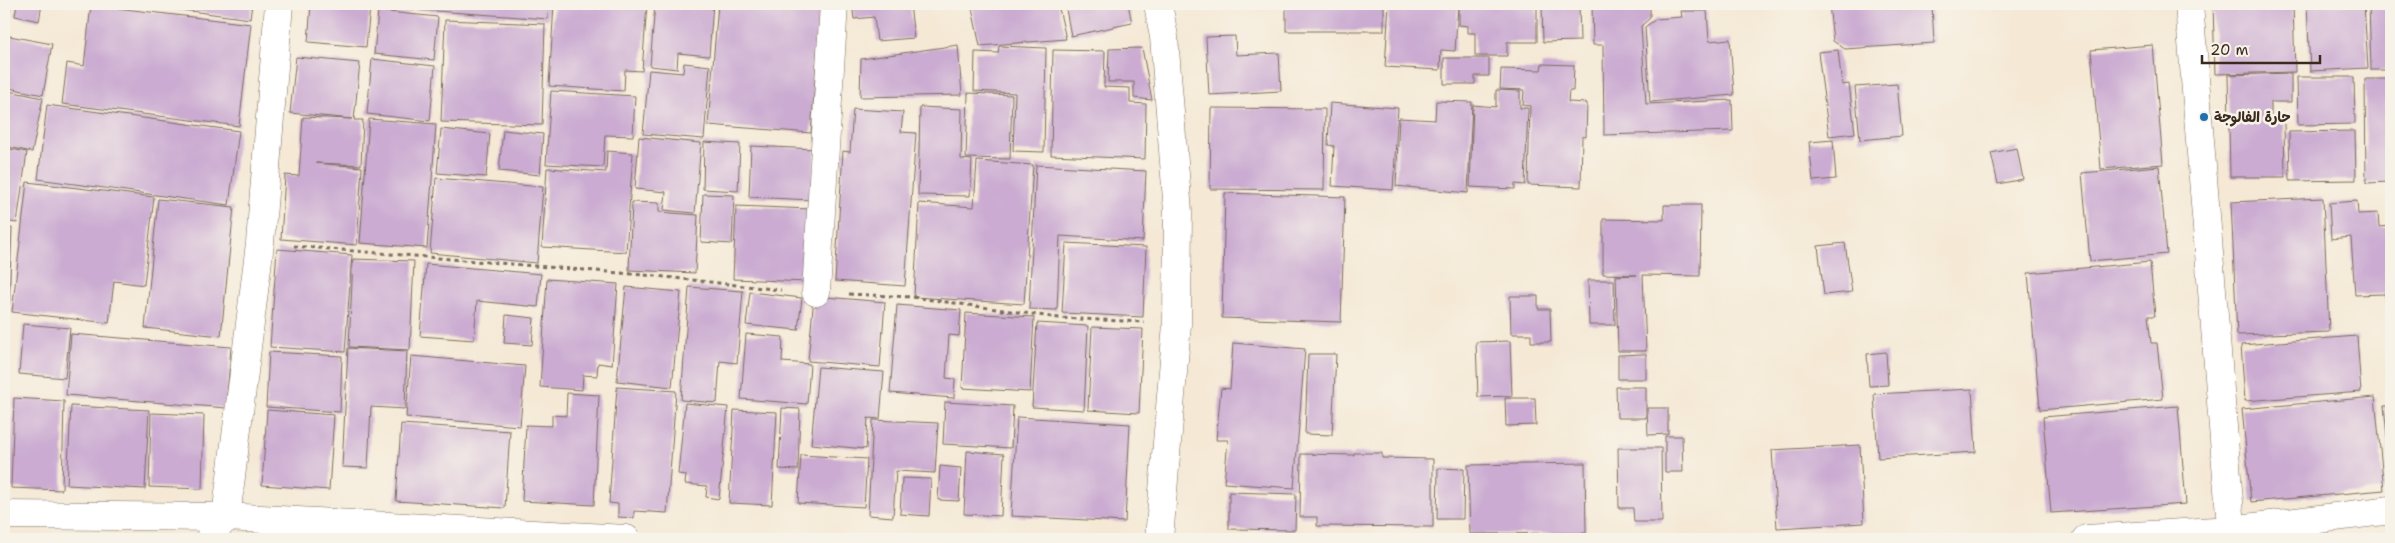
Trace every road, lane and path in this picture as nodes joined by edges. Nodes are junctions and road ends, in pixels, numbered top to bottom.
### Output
1 (279, 4) edge
2 (834, 4) edge
3 (1158, 4) edge
4 (2189, 4) edge
5 (260, 243) junction
6 (816, 292) junction
7 (1177, 324) junction
8 (2391, 510) edge
9 (4, 516) edge
10 (226, 517) junction
11 (2231, 535) edge
12 (211, 539) edge
13 (626, 539) edge
14 (1159, 539) edge
15 (2086, 539) edge

1 - 5 street
2 - 6 street
3 - 7 street
4 - 11 street
5 - 6 path
5 - 10 street
6 - 7 path
7 - 14 street
8 - 11 street
9 - 10 street
10 - 12 street
10 - 13 street
11 - 15 street

